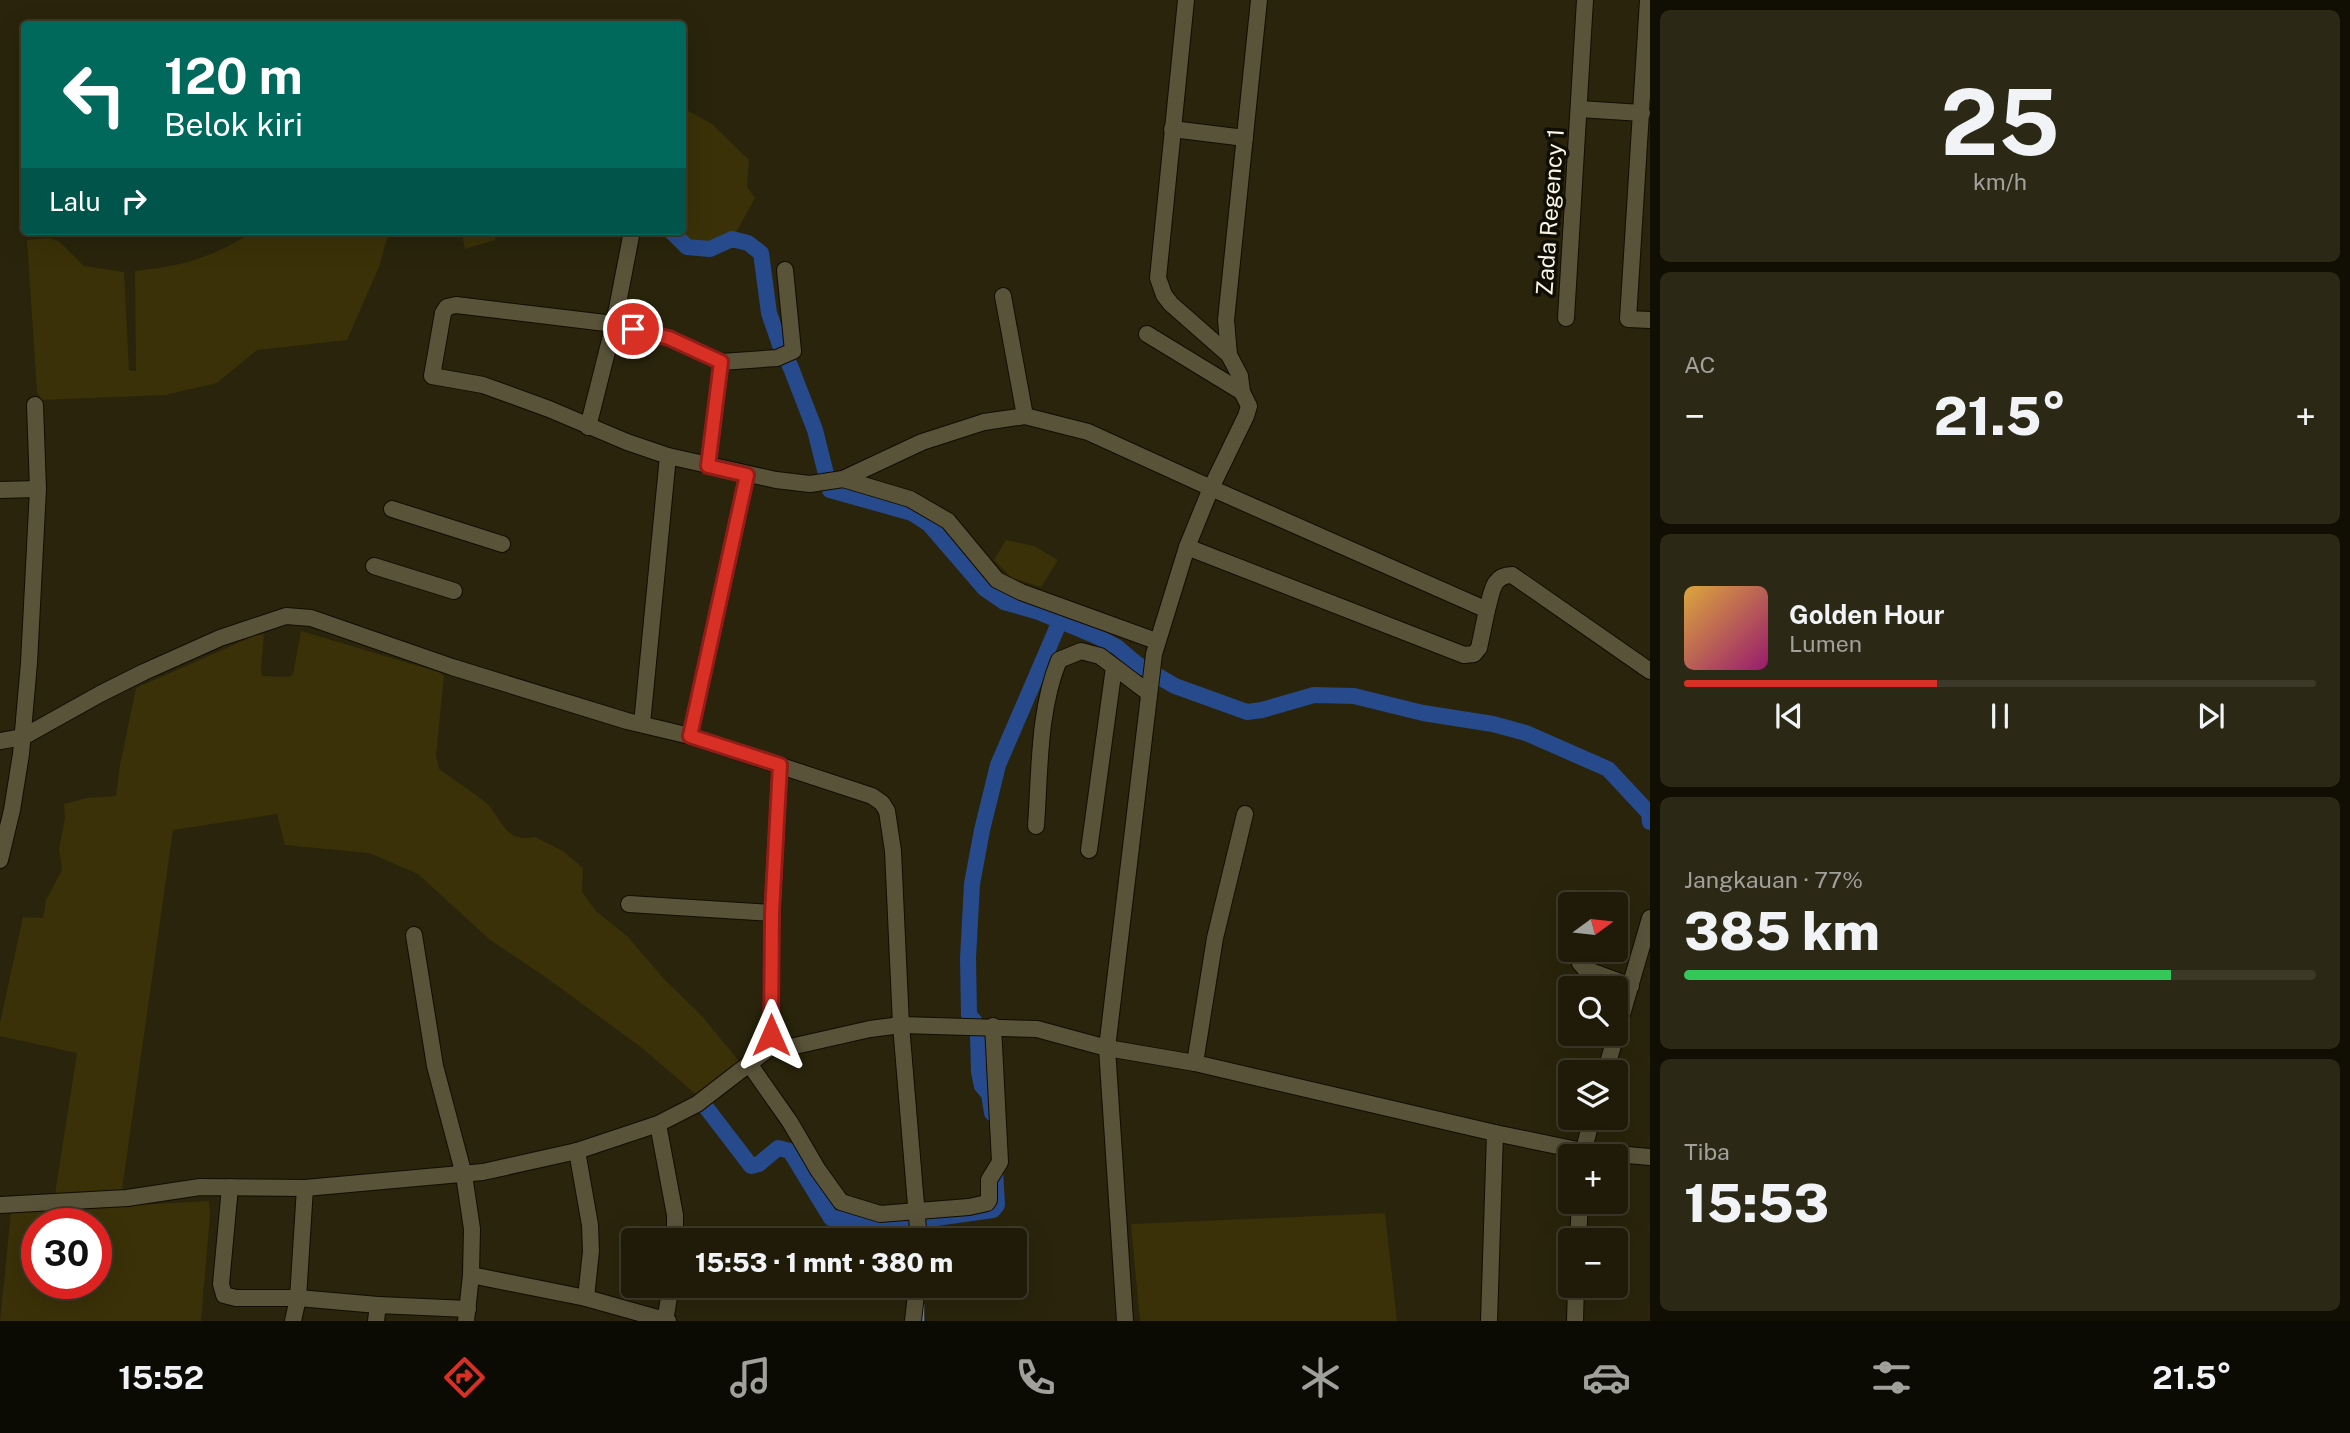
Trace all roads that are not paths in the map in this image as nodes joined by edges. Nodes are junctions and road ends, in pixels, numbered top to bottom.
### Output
1 (1186, 0) edge
2 (1259, 0) edge
3 (1585, 0) edge
4 (1648, 0) edge
5 (1579, 110) junction
6 (1642, 113) junction
7 (1171, 129) junction
8 (1245, 138) junction
9 (1644, 175) edge
10 (631, 235) edge
11 (785, 270) dead end
12 (1003, 296) dead end
13 (1566, 318) dead end
14 (1650, 320) edge
15 (614, 324) junction
16 (1147, 334) dead end
17 (1229, 355) junction
18 (721, 362) junction
19 (1242, 392) junction
20 (35, 404) dead end
21 (1025, 415) junction
22 (587, 427) junction
23 (668, 456) junction
24 (708, 466) junction
25 (747, 475) junction
26 (835, 481) junction
27 (1211, 488) junction
28 (38, 489) junction
29 (0, 490) edge
30 (392, 509) dead end
31 (502, 544) dead end
32 (1187, 547) junction
33 (374, 566) dead end
34 (454, 591) dead end
35 (1488, 610) junction
36 (1155, 648) junction
37 (1114, 667) junction
38 (1650, 671) edge
39 (1150, 685) junction
40 (642, 724) junction
41 (690, 736) junction
42 (23, 737) junction
43 (0, 741) edge
44 (780, 765) junction
45 (1245, 814) dead end
46 (1036, 826) dead end
47 (1089, 850) dead end
48 (0, 860) edge
49 (629, 904) dead end
50 (772, 913) junction
51 (1650, 918) edge
52 (414, 935) dead end
53 (1580, 962) edge
54 (1631, 986) junction
55 (901, 1025) junction
56 (993, 1026) junction
57 (775, 1044) junction
58 (1107, 1048) junction
59 (1609, 1060) edge
60 (1195, 1063) junction
61 (750, 1065) junction
62 (658, 1124) junction
63 (1495, 1133) junction
64 (1558, 1148) edge
65 (577, 1151) junction
66 (1628, 1156) edge
67 (1650, 1157) edge
68 (464, 1175) junction
69 (230, 1187) junction
70 (305, 1188) junction
71 (0, 1205) edge
72 (917, 1211) junction
73 (675, 1228) edge
74 (918, 1228) edge
75 (471, 1275) junction
76 (298, 1298) junction
77 (586, 1298) junction
78 (669, 1298) edge
79 (916, 1298) edge
80 (1576, 1298) edge
81 (377, 1313) edge
82 (467, 1315) edge
83 (293, 1321) edge
84 (666, 1321) edge
85 (913, 1321) edge
86 (1125, 1321) edge
87 (1489, 1321) edge
88 (1575, 1321) edge

1 - 7 street
2 - 8 street
3 - 5 street, Zada Regency 1
4 - 6 street
5 - 6 street, Zada Regency 1
5 - 13 street, Zada Regency 1
6 - 9 street
7 - 8 street
7 - 17 street
8 - 17 street
9 - 14 street
10 - 15 street
11 - 18 street
12 - 21 street
15 - 18 street
15 - 22 street
15 - 22 street
16 - 19 street
17 - 19 street
18 - 24 street
19 - 27 street
20 - 28 street
21 - 26 street
21 - 27 street
22 - 23 street
23 - 24 street
23 - 40 street
24 - 25 street
25 - 26 street
25 - 41 street
26 - 36 street
27 - 32 street
27 - 35 street
28 - 29 street
28 - 42 street
30 - 31 street
32 - 35 street
32 - 36 street
33 - 34 street
35 - 38 street
36 - 39 street
37 - 39 street
37 - 46 street
37 - 47 street
39 - 58 street
40 - 41 street
40 - 42 street
41 - 44 street
42 - 43 street
42 - 48 street
44 - 50 street
44 - 55 street
45 - 60 street
49 - 50 street
50 - 57 street
51 - 54 street
52 - 68 street
53 - 54 street
54 - 59 street
55 - 56 street
55 - 57 street
55 - 72 street
56 - 58 street
56 - 72 street
57 - 61 street
58 - 60 street
58 - 86 street
60 - 63 street
61 - 62 street
61 - 72 street
62 - 65 street
62 - 73 street
63 - 64 street
63 - 87 street
65 - 68 street
65 - 77 street
66 - 67 street
68 - 70 street
68 - 75 street
69 - 70 street
69 - 71 street
69 - 76 street
70 - 76 street
72 - 74 street
75 - 77 street
75 - 82 street
76 - 81 street
76 - 83 street
77 - 84 street
78 - 84 street
79 - 85 street
80 - 88 street
81 - 82 street

